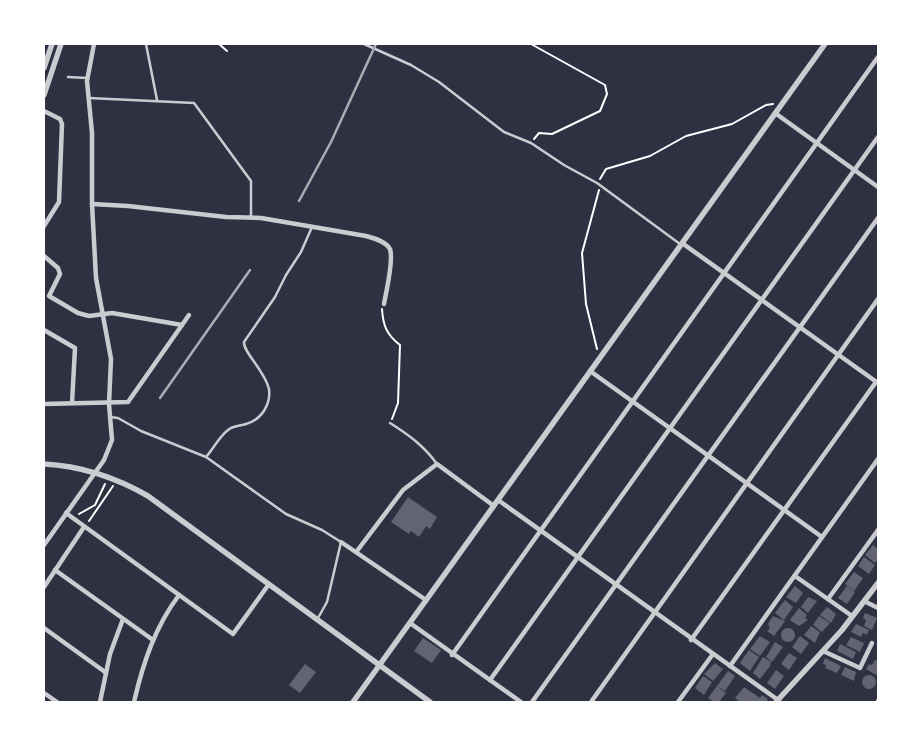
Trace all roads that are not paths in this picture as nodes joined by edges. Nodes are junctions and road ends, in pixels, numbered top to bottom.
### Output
1 (52, 44) edge
2 (61, 44) edge
3 (94, 44) edge
4 (146, 44) edge
5 (364, 44) edge
6 (825, 44) edge
7 (878, 57) edge
8 (44, 68) edge
9 (68, 77) dead end
10 (88, 78) junction
11 (44, 95) edge
12 (90, 98) junction
13 (157, 100) junction
14 (44, 111) edge
15 (775, 113) junction
16 (878, 137) edge
17 (818, 142) junction
18 (855, 170) junction
19 (878, 187) edge
20 (92, 204) junction
21 (878, 218) edge
22 (251, 219) junction
23 (44, 226) edge
24 (312, 227) junction
25 (681, 244) junction
26 (44, 256) edge
27 (725, 274) junction
28 (878, 299) edge
29 (763, 300) junction
30 (384, 304) road end
31 (102, 315) junction
32 (188, 315) dead end
33 (182, 325) junction
34 (801, 328) junction
35 (44, 330) edge
36 (839, 354) junction
37 (590, 371) junction
38 (877, 383) edge
39 (633, 402) junction
40 (72, 403) junction
41 (44, 404) edge
42 (109, 404) junction
43 (110, 417) junction
44 (390, 423) road end
45 (670, 428) junction
46 (709, 455) junction
47 (206, 458) junction
48 (878, 459) edge
49 (44, 464) edge
50 (437, 464) junction
51 (95, 472) junction
52 (746, 482) junction
53 (498, 500) junction
54 (494, 506) junction
55 (784, 510) junction
56 (66, 513) junction
57 (84, 527) junction
58 (878, 530) edge
59 (541, 531) junction
60 (822, 536) junction
61 (341, 542) junction
62 (44, 545) edge
63 (357, 551) junction
64 (578, 557) junction
65 (55, 570) junction
66 (795, 576) junction
67 (878, 583) edge
68 (269, 584) junction
69 (616, 585) junction
70 (44, 587) edge
71 (179, 595) junction
72 (828, 599) junction
73 (426, 600) junction
74 (864, 601) junction
75 (878, 608) edge
76 (654, 612) junction
77 (852, 616) junction
78 (123, 619) junction
79 (317, 619) junction
80 (410, 623) junction
81 (44, 628) edge
82 (153, 640) junction
83 (691, 640) junction
84 (872, 643) dead end
85 (823, 651) junction
86 (713, 654) junction
87 (452, 655) junction
88 (380, 665) junction
89 (730, 666) junction
90 (105, 672) junction
91 (490, 680) junction
92 (44, 693) edge
93 (777, 701) edge
94 (57, 702) edge
95 (100, 702) edge
96 (134, 702) edge
97 (352, 702) edge
98 (430, 702) edge
99 (521, 702) edge
100 (532, 702) edge
101 (591, 702) edge
102 (678, 702) edge

1 - 8 street
2 - 11 street
3 - 10 street
4 - 13 lane
5 - 25 lane
6 - 15 street
7 - 17 street
9 - 10 lane
10 - 12 street
12 - 13 lane
12 - 20 street
13 - 22 lane
14 - 23 street
15 - 17 street
15 - 25 street
16 - 18 street
17 - 18 street
17 - 27 street
18 - 19 street
18 - 29 street
20 - 22 street
20 - 31 street
21 - 34 street
22 - 24 street
24 - 30 street
24 - 47 lane
25 - 27 street
25 - 37 street
26 - 31 street
27 - 29 street
27 - 39 street
28 - 36 street
29 - 34 street
29 - 45 street
31 - 33 street
31 - 42 street
32 - 33 street
33 - 42 street
34 - 36 street
34 - 46 street
35 - 40 street
36 - 38 street
36 - 52 street
37 - 39 street
37 - 53 street
38 - 55 street
39 - 45 street
39 - 59 street
40 - 41 street
40 - 42 street
42 - 43 street
43 - 47 lane
43 - 51 street
44 - 50 lane
45 - 46 street
45 - 64 street
46 - 52 street
46 - 69 street
47 - 61 lane
48 - 60 street
49 - 51 street
50 - 54 street
50 - 63 street
51 - 56 street
51 - 68 street
52 - 55 street
52 - 76 street
53 - 54 street
53 - 59 street
54 - 73 street
55 - 60 street
55 - 83 street
56 - 57 street
56 - 62 street
57 - 65 street
57 - 71 street
58 - 72 street
59 - 64 street
59 - 87 street
60 - 66 street
61 - 63 street
61 - 79 lane
63 - 73 street
64 - 69 street
64 - 91 street
65 - 70 street
65 - 78 street
66 - 72 street
66 - 89 street
67 - 74 street
68 - 71 street
68 - 79 street
69 - 76 street
69 - 100 street
71 - 82 street
72 - 77 street
73 - 80 street
74 - 75 street
74 - 77 street
76 - 83 street
76 - 101 street
77 - 85 street
78 - 82 street
78 - 90 street
79 - 88 street
80 - 87 street
80 - 88 street
81 - 90 street
82 - 96 street
83 - 86 street
84 - 85 street
85 - 93 street
86 - 89 street
86 - 102 street
87 - 91 street
88 - 97 street
88 - 98 street
89 - 93 street
90 - 95 street
91 - 99 street
92 - 94 street

